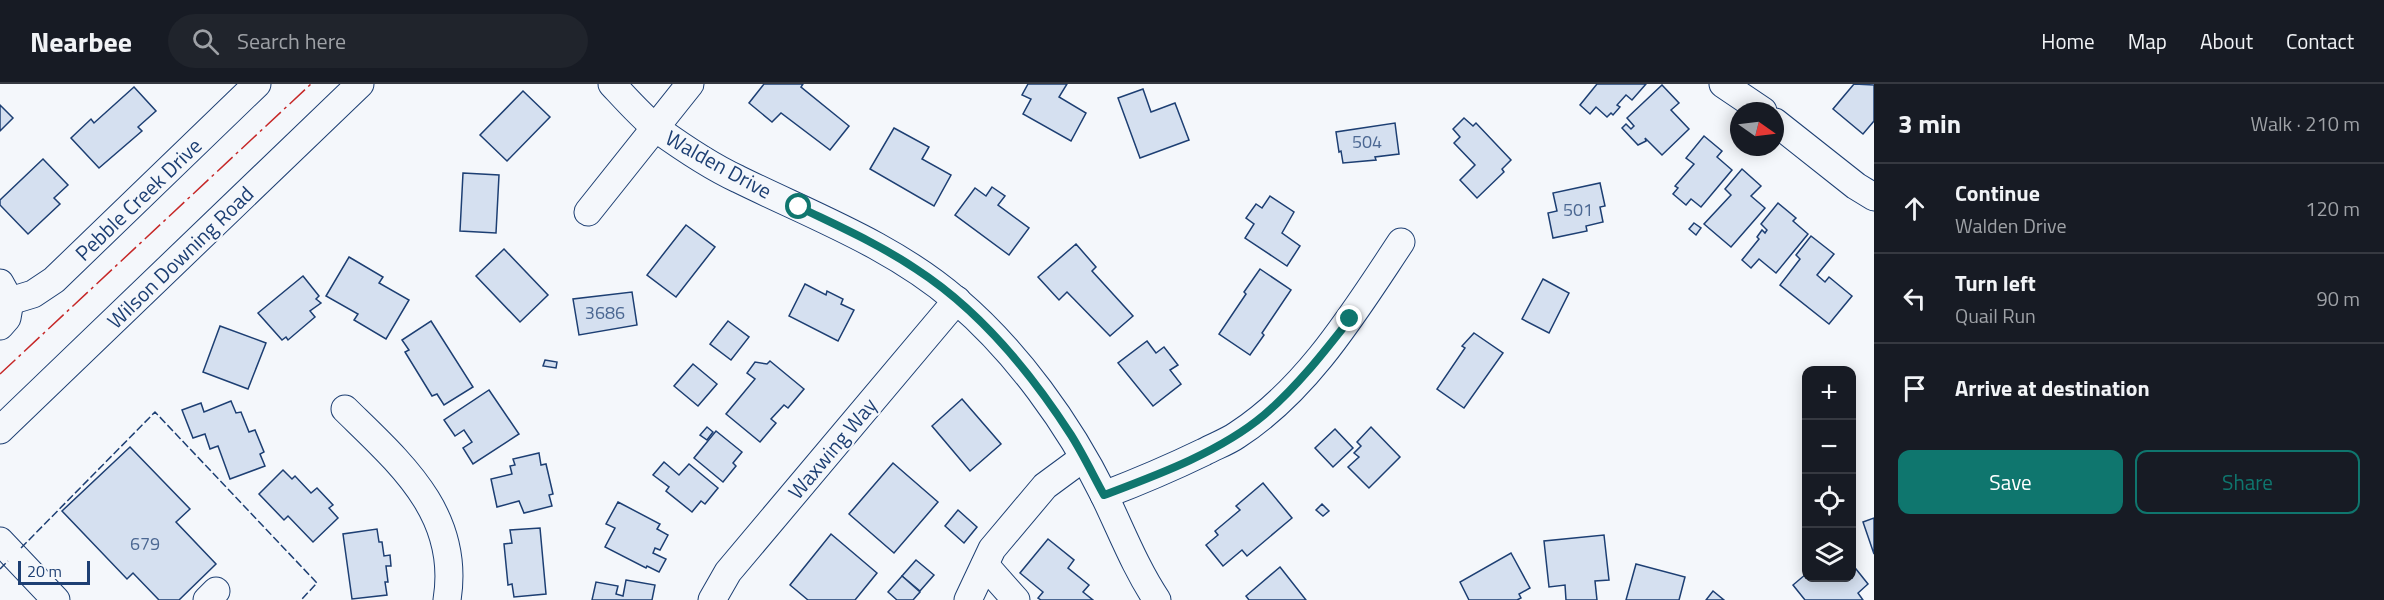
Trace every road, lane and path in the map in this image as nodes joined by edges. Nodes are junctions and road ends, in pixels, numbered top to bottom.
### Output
1 (257, 84) edge
2 (360, 84) edge
3 (612, 84) edge
4 (690, 84) edge
5 (1724, 84) edge
6 (1756, 102) edge
7 (1784, 124) edge
8 (656, 128) junction
9 (1874, 197) edge
10 (588, 212) dead end
11 (1401, 242) dead end
12 (5, 292) edge
13 (957, 300) junction
14 (0, 326) edge
15 (345, 409) dead end
16 (0, 430) edge
17 (1083, 458) junction
18 (1104, 495) junction
19 (0, 541) edge
20 (985, 565) junction
21 (56, 600) edge
22 (447, 600) edge
23 (712, 600) edge
24 (968, 600) edge
25 (1016, 600) edge
26 (1157, 600) edge

1 - 12 street, Pebble Creek Drive
2 - 16 street, Wilson Downing Road
3 - 8 street, Walden Drive
4 - 8 street
5 - 6 street
7 - 9 street
8 - 10 street
8 - 13 street, Walden Drive
11 - 18 street
12 - 14 street, Pebble Creek Drive
13 - 17 street, Walden Drive
13 - 23 street, Waxwing Way
15 - 22 street
17 - 18 street, Walden Drive
17 - 20 street
18 - 26 street, Walden Drive
19 - 21 street
20 - 24 street
20 - 25 street

